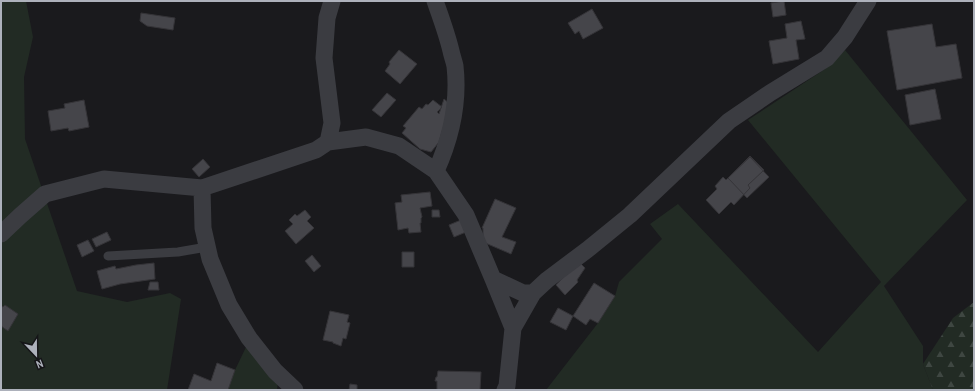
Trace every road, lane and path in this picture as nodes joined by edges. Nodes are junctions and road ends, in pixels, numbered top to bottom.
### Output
1 (332, 1) edge
2 (435, 1) edge
3 (868, 1) edge
4 (328, 142) junction
5 (436, 171) junction
6 (202, 188) junction
7 (1, 234) edge
8 (207, 247) junction
9 (108, 256) dead end
10 (493, 279) junction
11 (533, 293) junction
12 (513, 328) junction
13 (295, 390) edge
14 (505, 390) edge

1 - 4 street
2 - 5 street
3 - 11 street
4 - 5 street
4 - 6 street
5 - 10 street
6 - 7 street
6 - 8 street
8 - 9 lane
8 - 13 street
10 - 11 street
10 - 12 street
11 - 12 street
12 - 14 street

